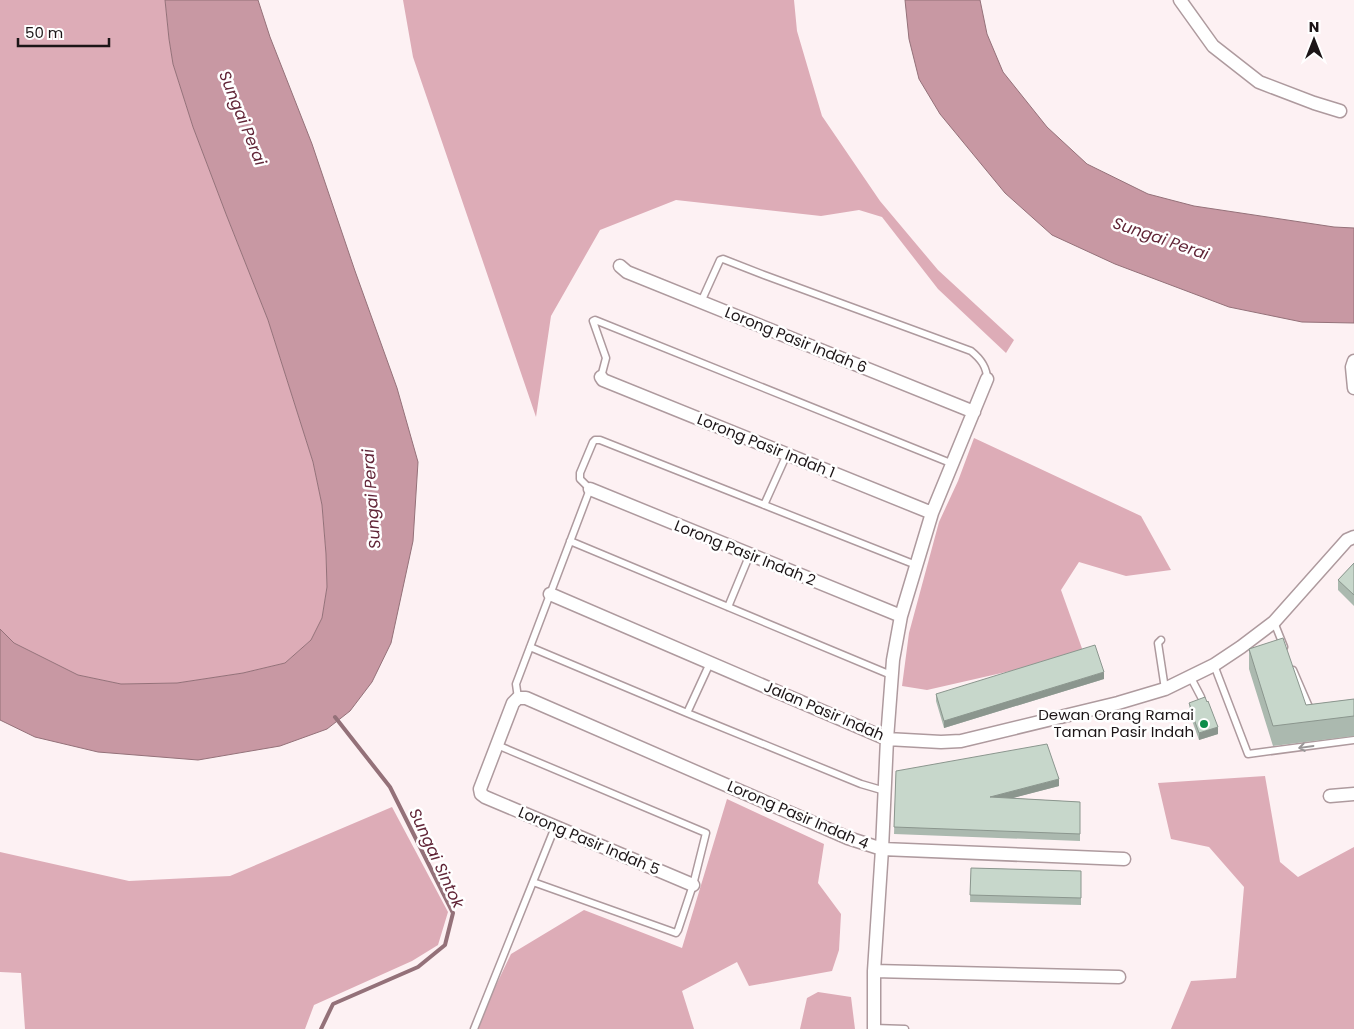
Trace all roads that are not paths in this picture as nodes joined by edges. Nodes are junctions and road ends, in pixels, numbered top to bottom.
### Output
1 (1180, 0) edge
2 (1340, 111) dead end
3 (620, 266) dead end
4 (701, 302) junction
5 (1354, 361) edge
6 (601, 377) joint
7 (987, 379) joint
8 (1354, 388) edge
9 (974, 412) junction
10 (787, 454) junction
11 (953, 464) junction
12 (590, 489) junction
13 (764, 505) junction
14 (932, 513) junction
15 (1354, 536) edge
16 (570, 541) junction
17 (750, 554) junction
18 (916, 565) junction
19 (550, 594) junction
20 (728, 607) junction
21 (900, 616) junction
22 (1274, 622) junction
23 (1161, 640) dead end
24 (530, 647) junction
25 (1285, 650) edge
26 (710, 663) junction
27 (1214, 665) junction
28 (1292, 668) edge
29 (891, 675) junction
30 (1190, 676) junction
31 (1166, 689) junction
32 (1201, 697) edge
33 (518, 698) junction
34 (1319, 712) edge
35 (687, 713) junction
36 (887, 739) junction
37 (1354, 740) edge
38 (497, 745) junction
39 (885, 791) junction
40 (1354, 794) edge
41 (1330, 796) dead end
42 (555, 827) junction
43 (882, 849) junction
44 (1124, 858) dead end
45 (533, 882) junction
46 (693, 885) junction
47 (874, 971) junction
48 (1119, 977) dead end
49 (874, 1028) edge
50 (474, 1029) edge
51 (905, 1029) edge

1 - 2 street
3 - 4 street, Lorong Pasir Indah 6
4 - 7 lane
4 - 9 street, Lorong Pasir Indah 6
5 - 8 street
6 - 10 street, Lorong Pasir Indah 1
6 - 11 lane
7 - 9 street
9 - 11 street
10 - 13 lane
10 - 14 street, Lorong Pasir Indah 1
11 - 14 street
12 - 13 lane
12 - 16 lane
12 - 17 street, Lorong Pasir Indah 2
13 - 18 lane
14 - 18 street
15 - 22 street, Jalan Pasir Indah
16 - 19 lane
16 - 20 lane
17 - 20 lane
17 - 21 street, Lorong Pasir Indah 2
18 - 21 street
19 - 24 lane
19 - 26 street, Jalan Pasir Indah
20 - 29 lane
21 - 29 street
22 - 25 lane
22 - 27 street, Jalan Pasir Indah
23 - 31 lane
24 - 33 lane
24 - 35 lane
26 - 35 lane
26 - 36 street, Jalan Pasir Indah
27 - 30 street, Jalan Pasir Indah
37 -> 27 lane
28 - 34 lane
29 - 36 street
30 - 31 street, Jalan Pasir Indah
30 - 32 lane
31 - 36 street, Jalan Pasir Indah
33 - 38 street
33 - 43 street, Lorong Pasir Indah 4
35 - 39 lane
36 - 39 street
38 - 42 street, Lorong Pasir Indah 5
38 - 46 lane
39 - 43 street
40 - 41 street
42 - 45 lane
42 - 46 street, Lorong Pasir Indah 5
43 - 44 street, Lorong Pasir Indah 4
43 - 47 street
45 - 46 lane
45 - 50 lane
47 - 48 street
47 - 49 street
49 - 51 lane

